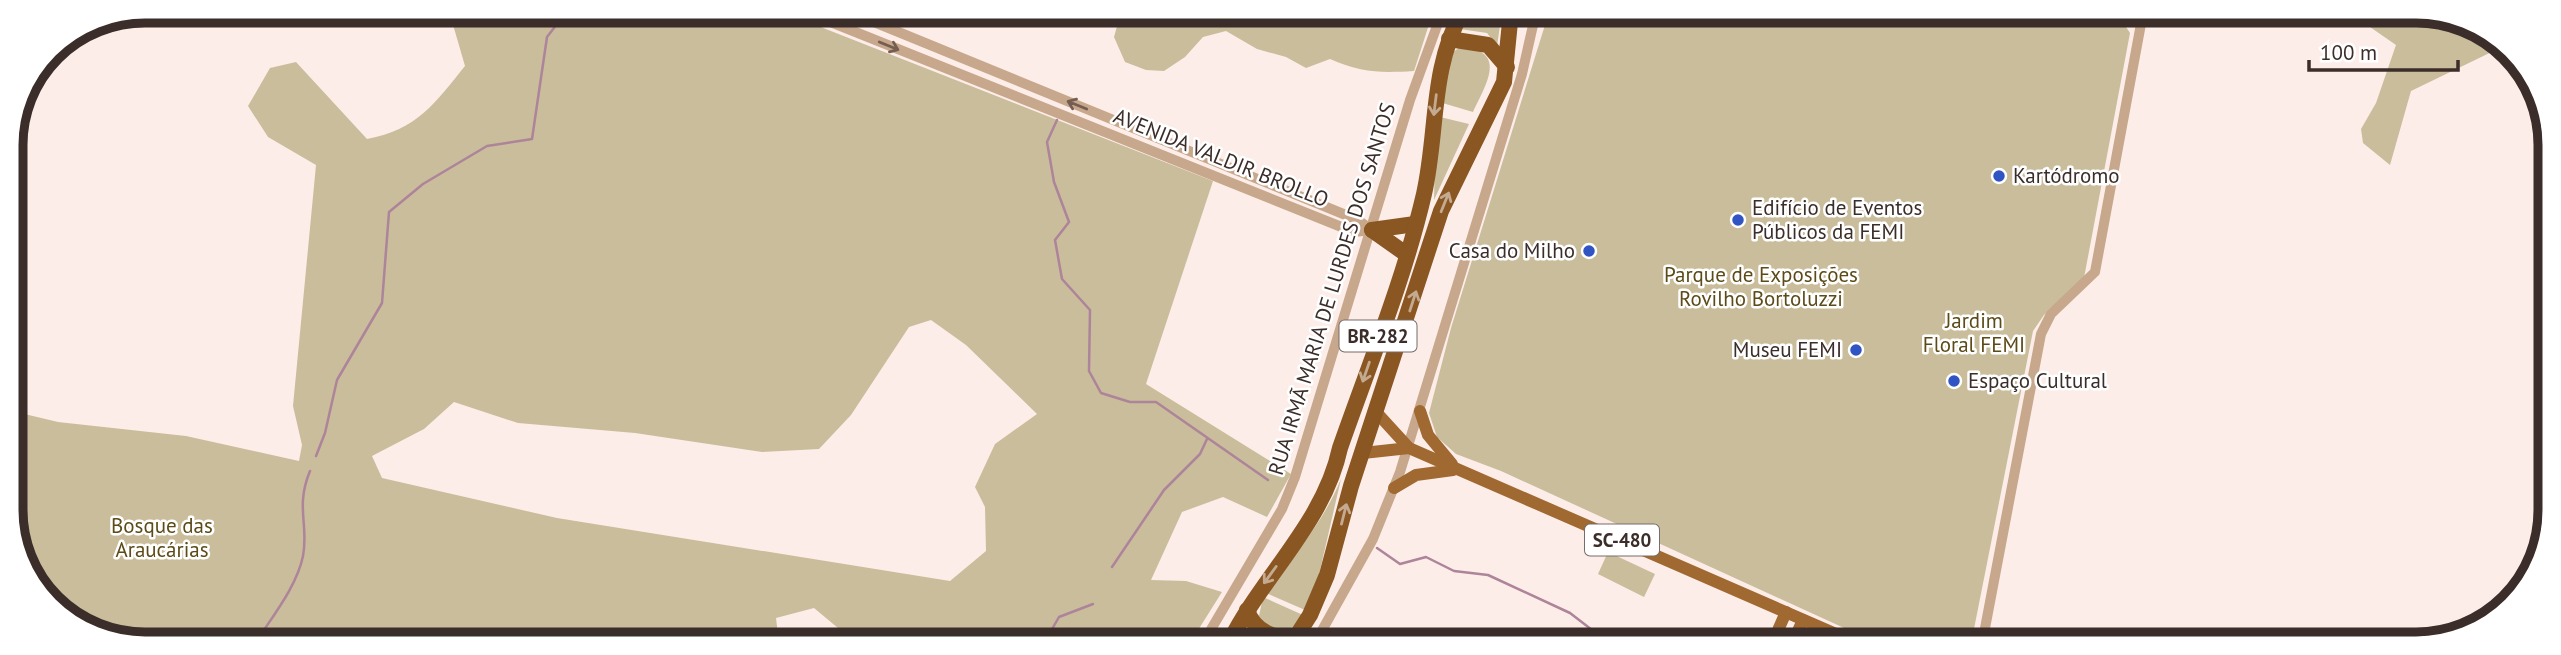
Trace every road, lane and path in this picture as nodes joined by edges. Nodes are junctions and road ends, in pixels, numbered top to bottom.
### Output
1 (833, 23) edge
2 (876, 23) edge
3 (1439, 23) edge
4 (1456, 23) edge
5 (1510, 23) edge
6 (1534, 23) edge
7 (2141, 23) edge
8 (1448, 39) junction
9 (1507, 66) junction
10 (1415, 224) junction
11 (1372, 230) junction
12 (1406, 254) junction
13 (1420, 411) junction
14 (1377, 413) junction
15 (1409, 448) junction
16 (1363, 453) junction
17 (1457, 469) junction
18 (1394, 488) junction
19 (1247, 610) junction
20 (1786, 612) junction
21 (1803, 620) junction
22 (1209, 632) edge
23 (1235, 632) edge
24 (1266, 632) edge
25 (1299, 632) edge
26 (1321, 632) edge
27 (1777, 632) edge
28 (1798, 632) edge
29 (1830, 632) edge
30 (1984, 632) edge

1 -> 11 street, AVENIDA VALDIR BROLLO
11 -> 2 street, AVENIDA VALDIR BROLLO
3 - 11 street, RUA IRMÃ MARIA DE LURDES DOS SANTOS
4 - 8 highway, BR-282
5 - 9 highway, BR-282
6 - 13 street
7 - 30 street
8 - 9 highway
8 -> 10 highway, BR-282
14 -> 9 highway, BR-282
10 - 11 highway
10 - 12 highway, BR-282
11 - 12 highway
11 - 22 street, RUA IRMÃ MARIA DE LURDES DOS SANTOS
12 -> 19 highway, BR-282
13 - 15 street
13 - 17 main road
14 - 15 main road, SC-480
14 - 16 highway, BR-282
15 - 16 main road, SC-480
15 - 17 main road, SC-480
15 - 18 street
25 -> 16 highway, BR-282
17 - 18 main road
17 - 20 main road, SC-480
18 - 26 street
19 - 23 highway, BR-282
19 - 24 highway
20 - 21 main road, SC-480
20 - 27 main road
21 - 28 main road
21 - 29 main road, SC-480

